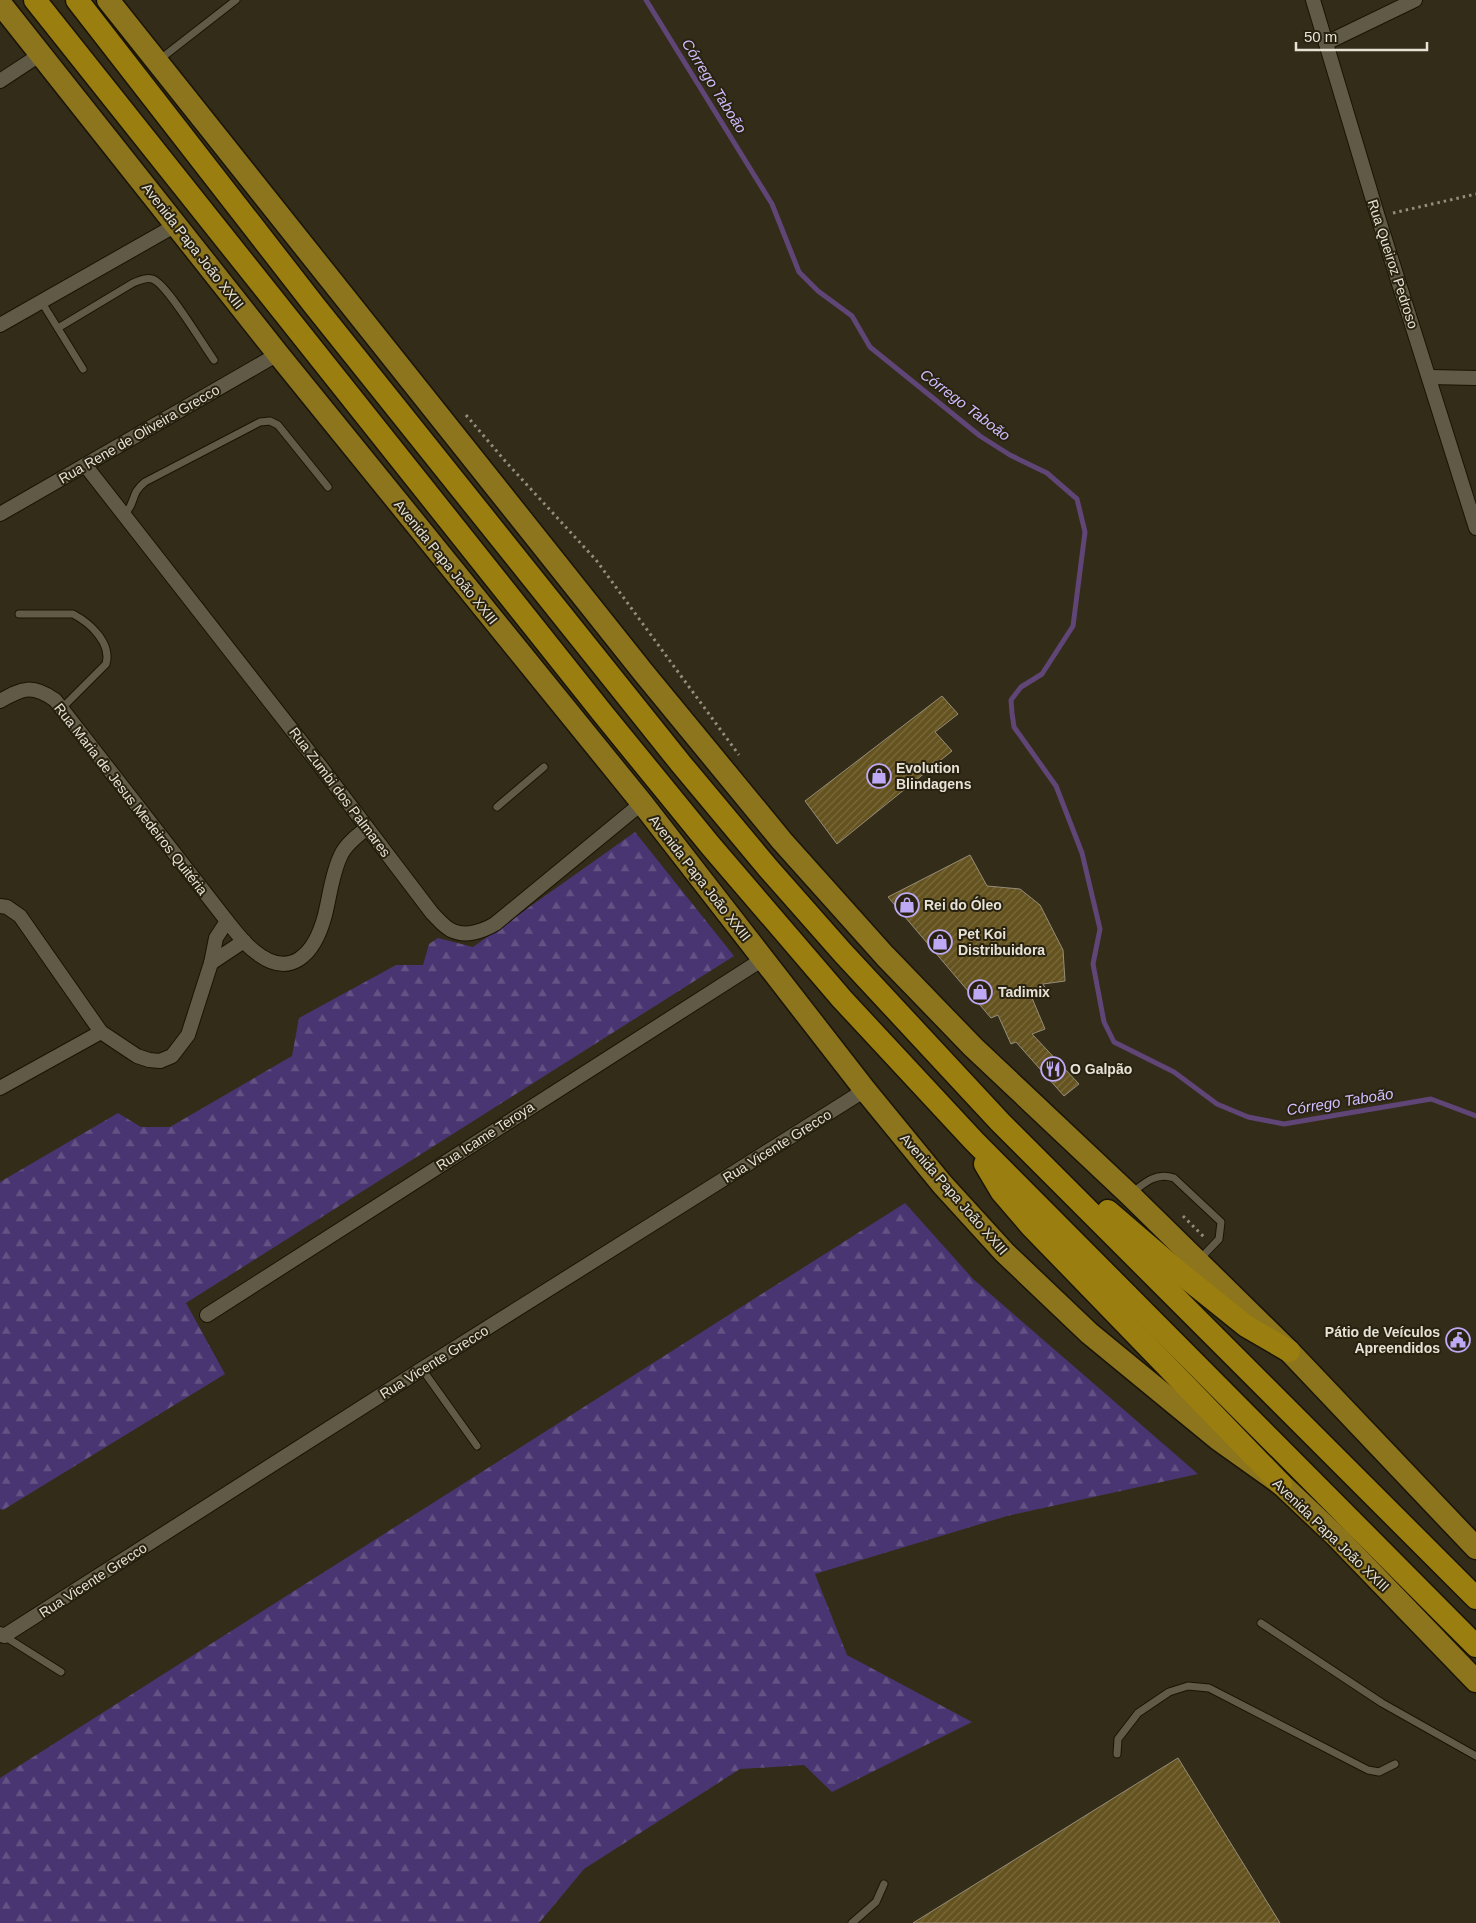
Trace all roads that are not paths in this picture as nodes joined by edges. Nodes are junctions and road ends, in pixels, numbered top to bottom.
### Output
1 (35, 0) edge
2 (77, 0) edge
3 (108, 0) edge
4 (236, 0) edge
5 (1313, 0) edge
6 (1415, 0) edge
7 (0, 3) edge
8 (1326, 43) junction
9 (41, 54) junction
10 (156, 62) junction
11 (0, 81) edge
12 (176, 225) junction
13 (42, 302) junction
14 (0, 325) edge
15 (58, 328) junction
16 (278, 354) junction
17 (214, 360) dead end
18 (83, 369) dead end
19 (1430, 377) junction
20 (1476, 378) edge
21 (85, 466) junction
22 (328, 488) dead end
23 (0, 514) edge
24 (124, 515) junction
25 (1476, 528) edge
26 (19, 614) dead end
27 (0, 701) edge
28 (62, 708) junction
29 (544, 767) dead end
30 (642, 803) junction
31 (497, 807) dead end
32 (367, 828) junction
33 (0, 906) edge
34 (227, 921) junction
35 (244, 941) junction
36 (763, 959) junction
37 (211, 963) junction
38 (101, 1032) junction
39 (0, 1088) edge
40 (865, 1090) junction
41 (1000, 1122) junction
42 (974, 1141) junction
43 (1130, 1195) junction
44 (1206, 1254) junction
45 (207, 1315) dead end
46 (1289, 1351) junction
47 (422, 1370) junction
48 (477, 1446) dead end
49 (1281, 1484) junction
50 (1476, 1548) edge
51 (1476, 1598) edge
52 (1260, 1624) dead end
53 (2, 1635) edge
54 (1476, 1646) edge
55 (61, 1672) dead end
56 (1476, 1680) edge
57 (1117, 1754) dead end
58 (1476, 1756) edge
59 (1395, 1764) dead end
60 (884, 1884) dead end
61 (852, 1923) edge

1 - 42 highway, Avenida Papa João XXIII
2 - 41 highway
3 - 10 main road
4 - 10 lane
5 - 8 street, Rua Queiroz Pedroso
6 - 8 street
7 - 9 main road, Avenida Papa João XXIII
8 - 19 street, Rua Queiroz Pedroso
9 - 11 street
9 - 12 main road, Avenida Papa João XXIII
10 - 43 main road
12 - 13 street
12 - 16 main road, Avenida Papa João XXIII
13 - 14 street
13 - 15 lane
15 - 17 lane
15 - 18 lane
16 - 21 street, Rua Rene de Oliveira Grecco
16 - 30 main road, Avenida Papa João XXIII
19 - 20 street
19 - 25 street, Rua Queiroz Pedroso
21 - 23 street, Rua Rene de Oliveira Grecco
21 - 24 street, Rua Zumbi dos Palmares
22 - 24 lane
24 - 32 street, Rua Zumbi dos Palmares
26 - 28 lane
27 - 28 street, Rua Maria de Jesus Medeiros Quitéria
28 - 34 street, Rua Maria de Jesus Medeiros Quitéria
29 - 31 lane
30 - 32 street, Rua Zumbi dos Palmares
30 - 36 main road, Avenida Papa João XXIII
32 - 35 street, Rua Maria de Jesus Medeiros Quitéria
33 - 38 street
34 - 35 street, Rua Maria de Jesus Medeiros Quitéria
34 - 37 street
35 - 37 street
36 - 40 main road, Avenida Papa João XXIII
36 - 45 street, Rua Icame Teroya
37 - 38 street
38 - 39 street
40 - 47 street, Rua Vicente Grecco
40 - 49 main road, Avenida Papa João XXIII
41 - 46 highway
41 - 51 highway
42 - 49 highway
42 - 54 highway, Avenida Papa João XXIII
43 - 44 main road
43 - 44 lane
44 - 46 main road
46 - 50 main road
47 - 48 lane
47 - 53 street, Rua Vicente Grecco
49 - 56 main road, Avenida Papa João XXIII
52 - 58 lane
53 - 55 lane
57 - 59 lane
60 - 61 lane

